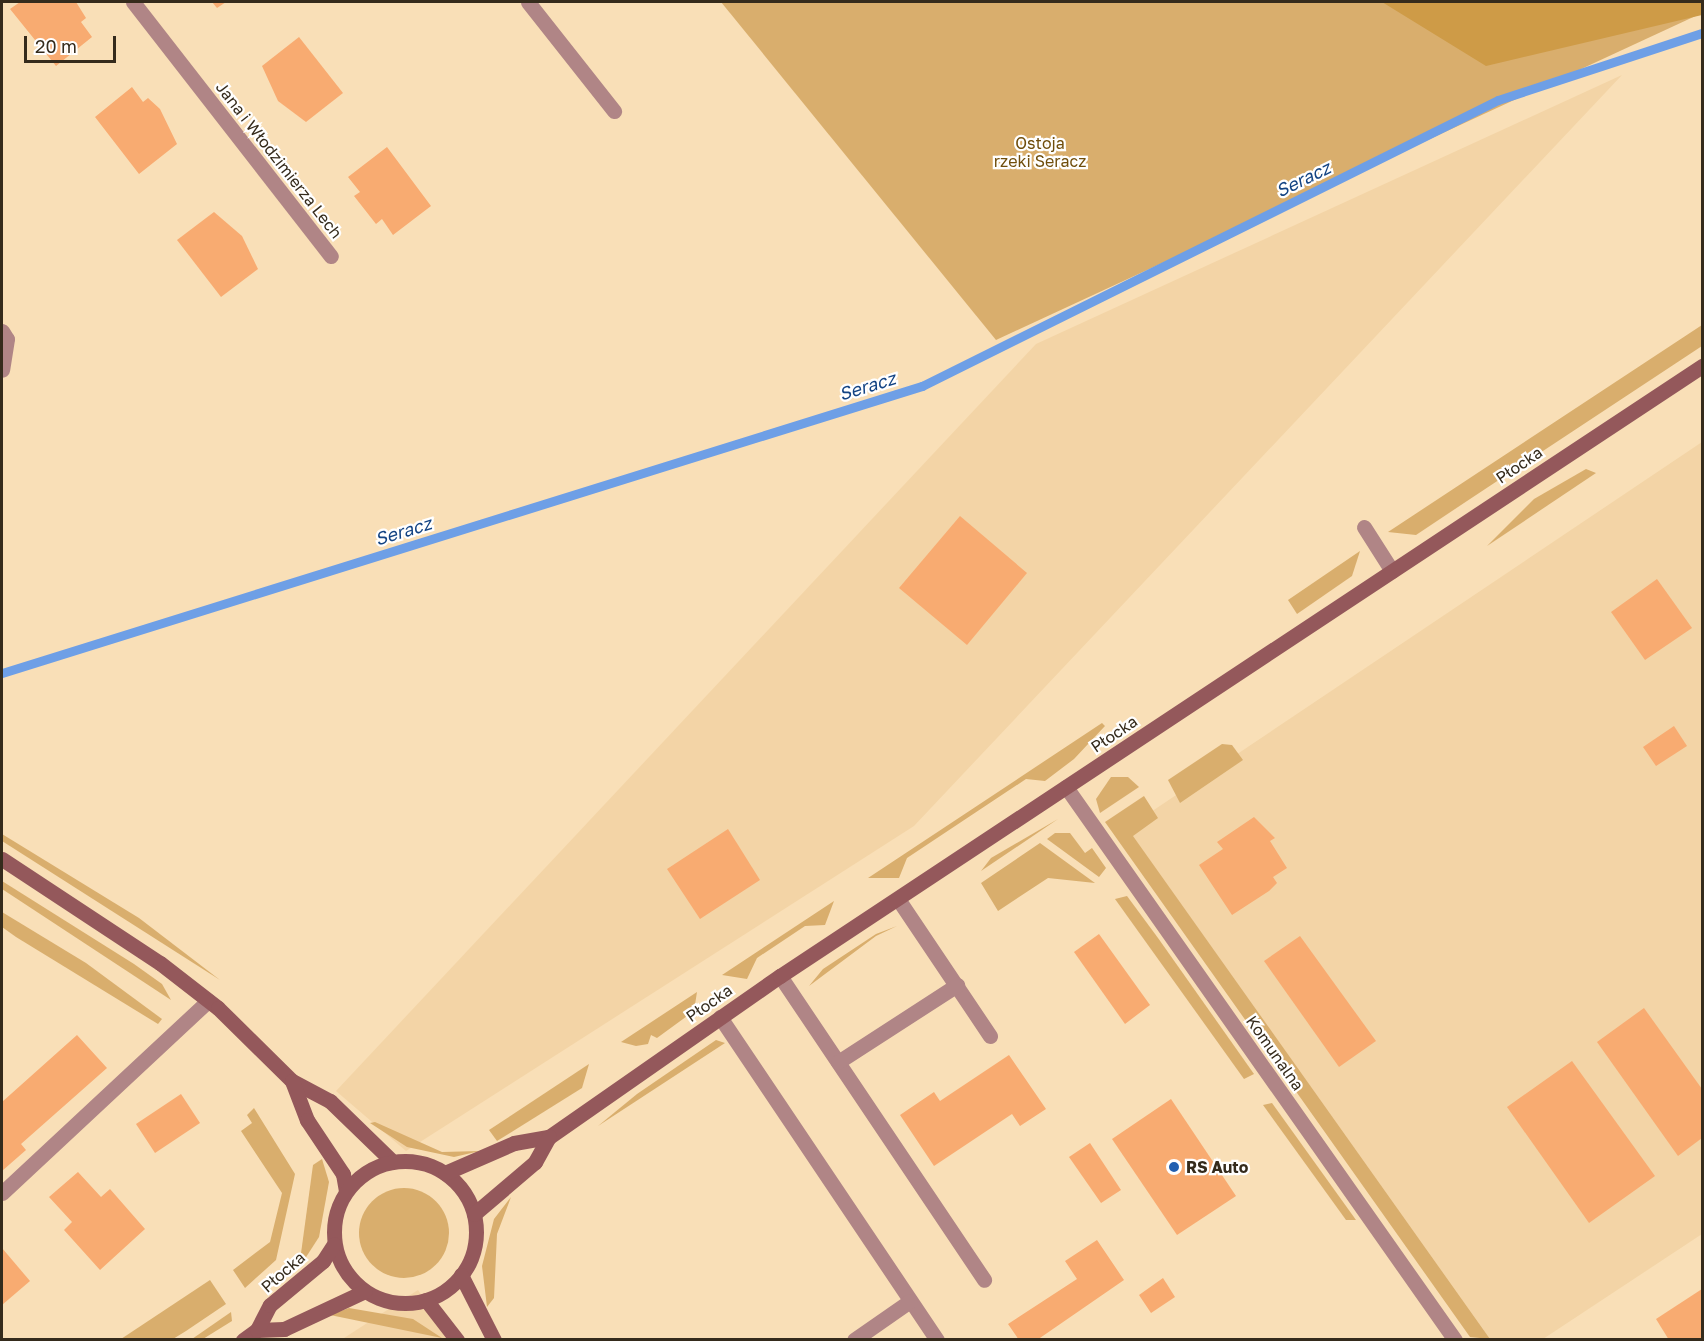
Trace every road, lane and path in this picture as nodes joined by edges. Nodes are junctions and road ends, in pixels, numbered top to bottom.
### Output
1 (133, 2) edge
2 (528, 2) edge
3 (614, 111) dead end
4 (331, 256) dead end
5 (2, 331) edge
6 (1702, 366) edge
7 (2, 370) edge
8 (1364, 527) dead end
9 (1392, 571) junction
10 (1066, 787) junction
11 (2, 859) edge
12 (898, 899) junction
13 (780, 976) junction
14 (957, 985) junction
15 (208, 1001) junction
16 (720, 1017) junction
17 (990, 1036) dead end
18 (838, 1062) junction
19 (292, 1081) junction
20 (549, 1137) junction
21 (393, 1161) junction
22 (445, 1173) junction
23 (346, 1191) junction
24 (2, 1193) edge
25 (474, 1214) junction
26 (334, 1244) junction
27 (461, 1275) junction
28 (984, 1280) dead end
29 (365, 1291) junction
30 (426, 1300) junction
31 (910, 1301) junction
32 (257, 1330) junction
33 (243, 1340) edge
34 (458, 1340) edge
35 (494, 1340) edge
36 (854, 1340) edge
37 (937, 1340) edge
38 (1455, 1340) edge

1 - 4 street, Jana i Włodzimierza Lech
2 - 3 street
5 - 7 street
6 - 9 street, Płocka
8 - 9 street
9 - 10 street, Płocka
10 - 12 street, Płocka
10 - 38 street, Komunalna
11 - 15 street
12 - 13 street, Płocka
12 - 14 street
13 - 16 street, Płocka
13 - 18 street
14 - 17 street
14 - 18 street
15 - 19 street
15 - 24 street
16 - 20 street, Płocka
16 - 31 street
18 - 28 street
19 - 21 street
19 - 23 street
20 - 22 street, Płocka
20 - 25 street, Płocka
21 - 22 street
21 - 23 street
22 - 25 street
23 - 26 street
25 - 27 street
26 - 29 street
26 - 32 street, Płocka
27 - 30 street
27 - 35 street
29 - 30 street
29 - 32 street
30 - 34 street
31 - 36 street
31 - 37 street
32 - 33 street, Płocka

